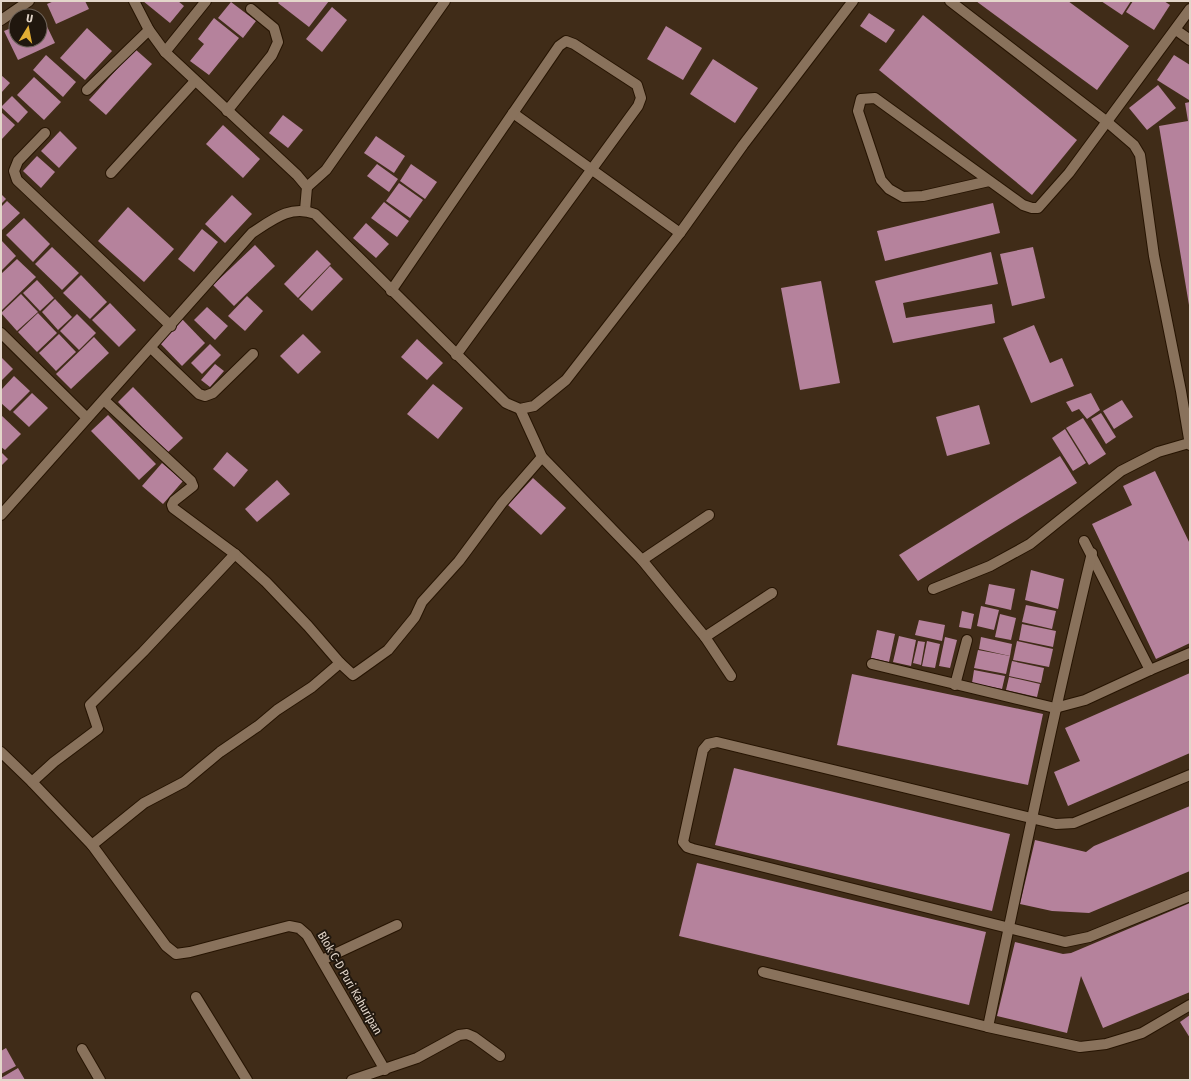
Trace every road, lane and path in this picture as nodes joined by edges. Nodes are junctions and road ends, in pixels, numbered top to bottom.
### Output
1 (29, 1) edge
2 (134, 1) edge
3 (206, 1) edge
4 (445, 1) edge
5 (853, 1) edge
6 (950, 1) edge
7 (251, 9) dead end
8 (1190, 9) edge
9 (1, 20) edge
10 (149, 30) junction
11 (1176, 30) junction
12 (1190, 40) edge
13 (165, 52) junction
14 (195, 81) junction
15 (87, 90) dead end
16 (227, 111) junction
17 (513, 113) junction
18 (1106, 121) junction
19 (45, 133) dead end
20 (592, 169) junction
21 (111, 173) dead end
22 (989, 181) junction
23 (307, 187) junction
24 (305, 210) junction
25 (680, 233) junction
26 (391, 291) junction
27 (171, 326) junction
28 (1, 333) edge
29 (151, 348) junction
30 (253, 354) dead end
31 (456, 355) junction
32 (1190, 383) edge
33 (1181, 391) junction
34 (104, 400) junction
35 (520, 409) junction
36 (86, 418) junction
37 (1190, 444) edge
38 (542, 457) junction
39 (1, 515) edge
40 (709, 515) dead end
41 (1084, 541) dead end
42 (235, 554) junction
43 (1092, 554) junction
44 (642, 560) junction
45 (933, 589) dead end
46 (772, 593) dead end
47 (705, 637) junction
48 (967, 640) dead end
49 (1190, 653) edge
50 (340, 663) junction
51 (872, 664) dead end
52 (1150, 670) junction
53 (731, 676) dead end
54 (955, 686) junction
55 (1055, 708) junction
56 (1, 752) edge
57 (1190, 775) edge
58 (32, 782) junction
59 (1033, 819) junction
60 (92, 845) junction
61 (1190, 896) edge
62 (397, 925) dead end
63 (1009, 929) junction
64 (322, 960) junction
65 (763, 972) dead end
66 (196, 997) dead end
67 (1190, 1005) edge
68 (988, 1027) junction
69 (82, 1049) dead end
70 (500, 1056) dead end
71 (385, 1070) junction
72 (100, 1080) edge
73 (247, 1080) edge
74 (352, 1080) edge

1 - 9 street
2 - 10 street
3 - 13 street
4 - 23 street
5 - 25 street
6 - 18 street
7 - 16 street
8 - 11 street
10 - 13 street
10 - 15 street
11 - 12 street
11 - 18 street
13 - 14 street
14 - 16 street
14 - 21 street
16 - 23 street
17 - 20 street
17 - 20 street
17 - 26 street
18 - 22 street
18 - 33 street
19 - 27 street
20 - 25 street
20 - 31 street
22 - 22 street
23 - 24 street
24 - 26 street
24 - 27 street
25 - 35 street
26 - 31 street
27 - 29 street
28 - 36 street
29 - 30 street
29 - 34 street
31 - 35 street
32 - 33 street
33 - 37 street
34 - 36 street
34 - 42 street
35 - 38 street
36 - 39 street
37 - 45 street
38 - 44 street
38 - 50 street
40 - 44 street
41 - 43 street
42 - 50 street
42 - 58 street
43 - 52 street
43 - 55 street
44 - 47 street
46 - 47 street
47 - 53 street
48 - 54 street
49 - 52 street
50 - 60 street
51 - 54 street
52 - 55 street
54 - 55 street
55 - 59 street
56 - 58 street
57 - 59 street
58 - 60 street
59 - 63 street
59 - 63 street
60 - 64 street, Blok C-D Puri Kahuripan
61 - 63 street
62 - 64 street
63 - 68 street
64 - 71 street, Blok C-D Puri Kahuripan
65 - 68 street
66 - 73 street
67 - 68 street
69 - 72 street
70 - 71 street
71 - 74 street

